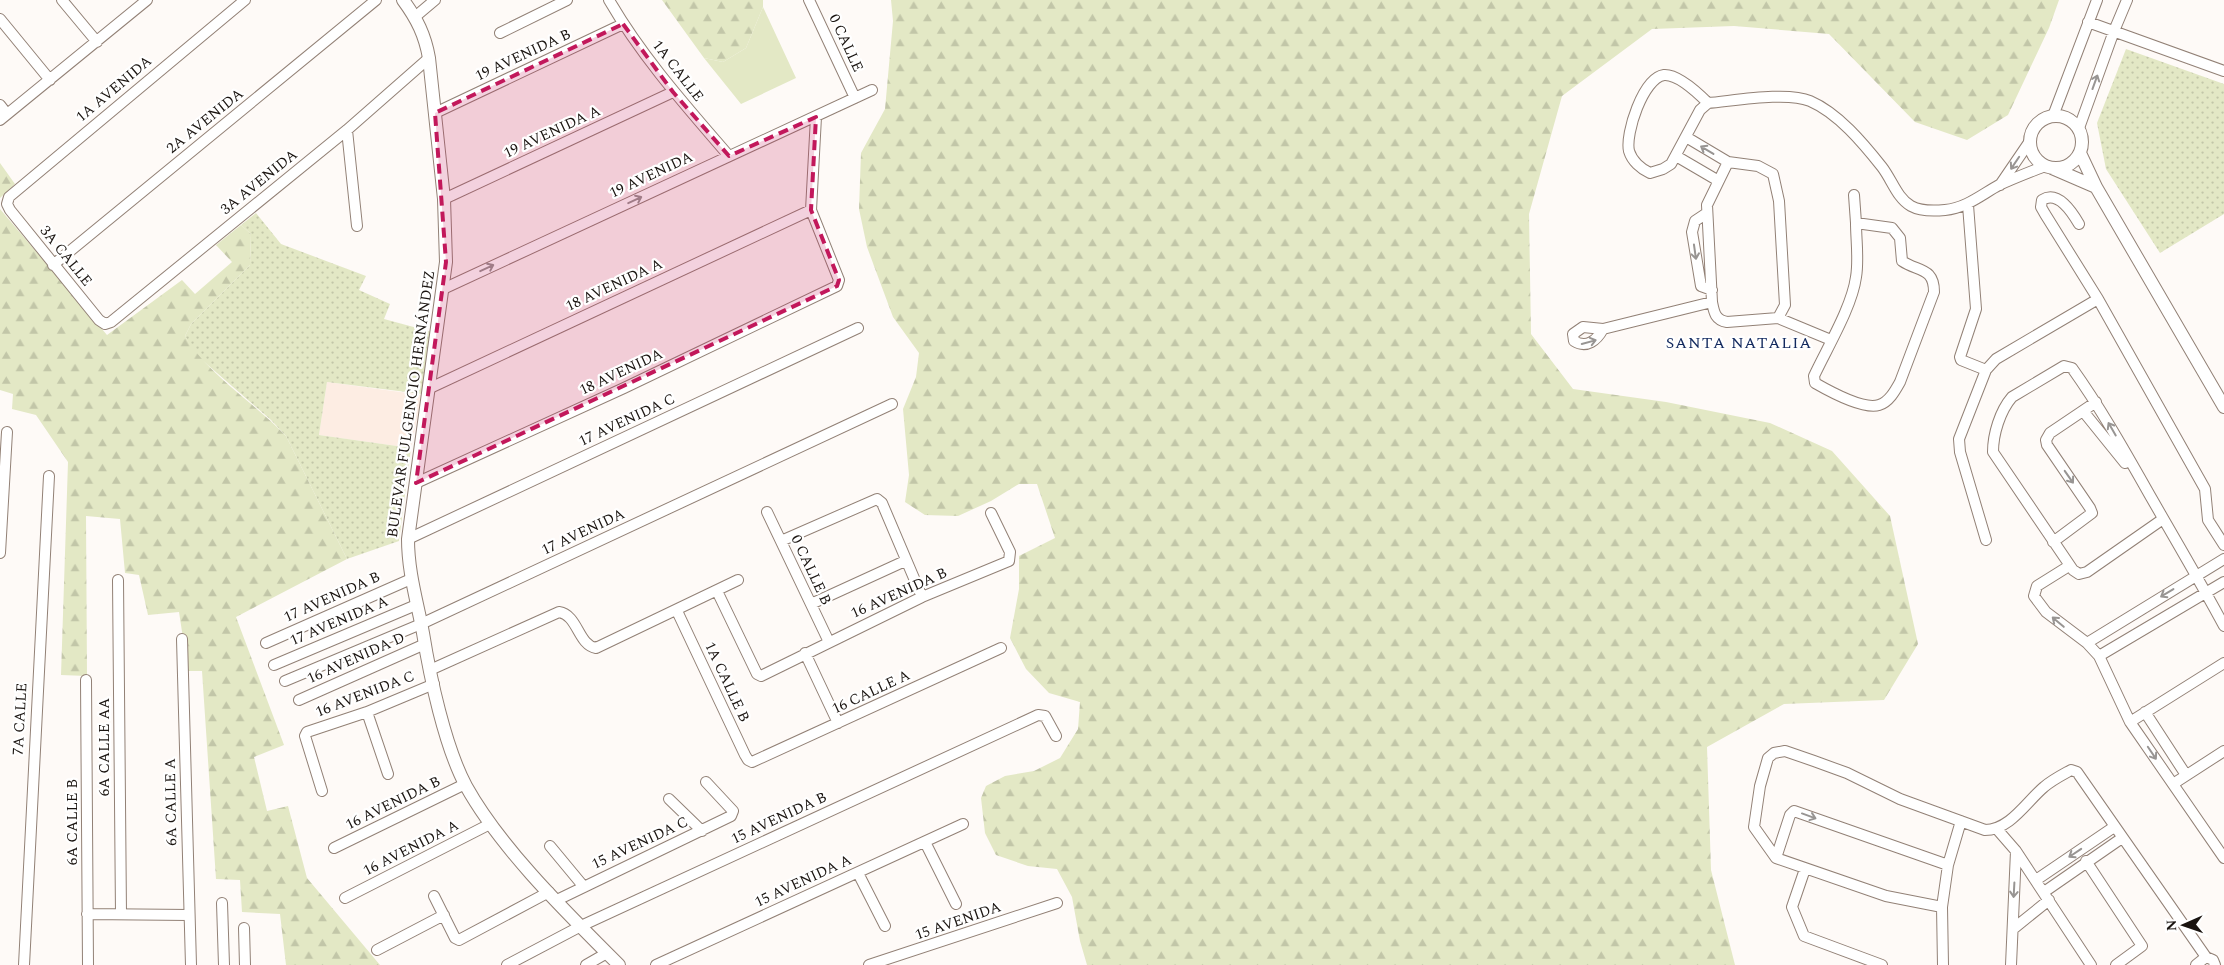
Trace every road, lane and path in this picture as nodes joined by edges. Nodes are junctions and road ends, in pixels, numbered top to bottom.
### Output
1 (62, 0) edge
2 (245, 0) edge
3 (376, 0) edge
4 (403, 0) edge
5 (435, 0) edge
6 (567, 0) edge
7 (610, 0) edge
8 (809, 0) edge
9 (2097, 0) edge
10 (2127, 0) edge
11 (144, 1) edge
12 (416, 16) junction
13 (0, 19) edge
14 (2088, 22) junction
15 (623, 24) junction
16 (2114, 31) junction
17 (500, 33) dead end
18 (97, 42) junction
19 (429, 58) junction
20 (2224, 70) edge
21 (50, 80) junction
22 (872, 90) dead end
23 (673, 92) junction
24 (855, 98) junction
25 (1708, 103) junction
26 (0, 105) edge
27 (435, 113) junction
28 (2053, 116) junction
29 (4, 117) edge
30 (816, 117) junction
31 (2078, 128) junction
32 (347, 130) junction
33 (1686, 137) junction
34 (2030, 140) junction
35 (2080, 153) junction
36 (729, 156) junction
37 (1676, 156) junction
38 (1728, 162) junction
39 (2048, 167) junction
40 (1717, 180) junction
41 (2000, 185) junction
42 (2096, 187) junction
43 (1854, 194) dead end
44 (444, 199) junction
45 (7, 204) joint
46 (1968, 204) junction
47 (811, 210) junction
48 (1708, 213) junction
49 (1856, 223) junction
50 (2079, 224) dead end
51 (357, 226) dead end
52 (54, 265) junction
53 (443, 289) junction
54 (1712, 290) junction
55 (2098, 299) junction
56 (1712, 302) junction
57 (1778, 318) junction
58 (105, 324) joint
59 (858, 328) dead end
60 (1603, 329) dead end
61 (1831, 340) junction
62 (1986, 370) junction
63 (430, 388) junction
64 (2096, 402) junction
65 (892, 404) dead end
66 (2224, 407) edge
67 (2083, 411) junction
68 (7, 432) dead end
69 (49, 476) dead end
70 (416, 483) junction
71 (2145, 486) junction
72 (767, 512) dead end
73 (991, 513) dead end
74 (2164, 519) junction
75 (408, 539) junction
76 (1986, 540) dead end
77 (781, 541) junction
78 (2053, 542) junction
79 (2224, 545) edge
80 (0, 554) edge
81 (2224, 559) edge
82 (905, 561) junction
83 (2069, 566) junction
84 (2196, 576) junction
85 (411, 579) junction
86 (118, 580) dead end
87 (738, 580) dead end
88 (2224, 582) edge
89 (717, 591) junction
90 (2206, 594) junction
91 (922, 597) junction
92 (811, 604) junction
93 (416, 605) junction
94 (677, 611) junction
95 (421, 624) junction
96 (2224, 626) edge
97 (182, 639) dead end
98 (829, 642) junction
99 (2086, 643) junction
100 (266, 644) dead end
101 (424, 644) junction
102 (1001, 648) dead end
103 (805, 653) junction
104 (2099, 656) junction
105 (2224, 663) edge
106 (274, 665) dead end
107 (430, 670) junction
108 (86, 680) dead end
109 (285, 680) dead end
110 (434, 684) junction
111 (299, 700) dead end
112 (367, 712) junction
113 (2146, 712) junction
114 (2130, 722) junction
115 (838, 723) junction
116 (1056, 736) dead end
117 (2224, 751) edge
118 (752, 762) joint
119 (388, 774) dead end
120 (2186, 775) junction
121 (706, 782) dead end
122 (465, 784) junction
123 (2173, 784) junction
124 (322, 791) dead end
125 (669, 798) dead end
126 (1961, 821) junction
127 (490, 824) junction
128 (963, 824) dead end
129 (2114, 827) junction
130 (1996, 828) junction
131 (702, 831) junction
132 (2122, 838) junction
133 (925, 842) junction
134 (550, 846) dead end
135 (334, 848) dead end
136 (2016, 851) junction
137 (1776, 858) junction
138 (2224, 858) edge
139 (2086, 861) junction
140 (1948, 865) junction
141 (1805, 869) junction
142 (858, 873) junction
143 (2036, 880) junction
144 (584, 886) junction
145 (434, 896) dead end
146 (553, 896) junction
147 (2047, 896) junction
148 (345, 898) dead end
149 (222, 903) dead end
150 (1057, 903) dead end
151 (956, 904) dead end
152 (1942, 908) junction
153 (87, 914) junction
154 (120, 914) junction
155 (189, 915) junction
156 (444, 915) junction
157 (581, 926) junction
158 (885, 926) dead end
159 (244, 928) dead end
160 (2013, 929) junction
161 (377, 950) dead end
162 (607, 953) junction
163 (2206, 957) junction
164 (24, 965) edge
165 (88, 965) edge
166 (191, 965) edge
167 (224, 965) edge
168 (245, 965) edge
169 (507, 965) edge
170 (586, 965) edge
171 (619, 965) edge
172 (656, 965) edge
173 (869, 965) edge
174 (1882, 965) edge
175 (1943, 965) edge
176 (2011, 965) edge
177 (2091, 965) edge
178 (2116, 965) edge
179 (2196, 965) edge
180 (2215, 965) edge

1 - 18 street
2 - 45 street, 1A AVENIDA
3 - 52 street, 2A AVENIDA
4 - 12 street, BULEVAR FULGENCIO HERNÁNDEZ
5 - 12 street
6 - 17 street
7 - 15 street, 1A CALLE
8 - 24 street, 0 CALLE
9 - 14 street
10 - 16 street
11 - 18 street
12 - 19 street, BULEVAR FULGENCIO HERNÁNDEZ
13 - 21 street
14 - 16 street
14 - 28 street
15 - 23 street, 1A CALLE
15 - 27 street, 19 AVENIDA B
16 - 20 street
31 -> 16 street
18 - 21 street
19 - 27 street, BULEVAR FULGENCIO HERNÁNDEZ
19 - 32 street, 3A AVENIDA
21 - 29 street
22 - 24 street, 19 AVENIDA
23 - 36 street, 1A CALLE
23 - 44 street, 19 AVENIDA A
24 - 30 street, 19 AVENIDA
25 - 33 street
25 - 37 street
25 - 46 street
26 - 29 street
27 - 44 street, BULEVAR FULGENCIO HERNÁNDEZ
28 - 31 street
28 - 34 street
30 - 36 street, 19 AVENIDA
30 - 47 street
31 - 35 street
32 - 51 street
32 - 58 street, 3A AVENIDA
33 - 37 street
38 -> 33 street
34 - 39 street
34 -> 41 street
35 - 39 street
35 - 42 street
53 -> 36 street, 19 AVENIDA
37 - 40 street
38 - 40 street
38 - 57 street
39 - 41 street
39 - 42 street
40 - 48 street
41 - 46 street
42 - 66 street
43 - 49 street
44 - 53 street, BULEVAR FULGENCIO HERNÁNDEZ
45 - 52 street, 3A CALLE
46 - 62 street
47 - 63 street, 18 AVENIDA A
47 - 70 street, 18 AVENIDA
48 - 54 street
48 -> 54 street
49 - 61 street
49 - 61 street
50 - 55 street
52 - 58 street, 3A CALLE
53 - 63 street, BULEVAR FULGENCIO HERNÁNDEZ
54 - 56 street
55 - 62 street
55 - 79 street
56 - 57 street
56 - 60 street
57 - 61 street
59 - 75 street, 17 AVENIDA C
62 - 76 street
63 - 70 street, BULEVAR FULGENCIO HERNÁNDEZ
64 - 67 street
71 -> 64 street
64 - 78 street
65 - 95 street, 17 AVENIDA
67 - 71 street
67 -> 78 street
68 - 80 street
69 - 164 street, 7A CALLE
70 - 75 street, BULEVAR FULGENCIO HERNÁNDEZ
71 - 74 street
72 - 77 street, 0 CALLE B
73 - 91 street, 16 AVENIDA B
74 - 83 street
74 - 84 street
75 - 85 street, BULEVAR FULGENCIO HERNÁNDEZ
77 - 82 street
77 - 92 street, 0 CALLE B
78 - 83 street
81 - 84 street
82 - 91 street
82 - 92 street
99 -> 83 street
84 - 90 street
84 -> 99 street
85 - 93 street, BULEVAR FULGENCIO HERNÁNDEZ
85 - 100 street, 17 AVENIDA B
86 - 154 street, 6A CALLE AA
87 - 89 street
88 - 90 street
89 - 94 street
89 - 103 street, 16 AVENIDA B
90 - 96 street
90 - 104 street
91 - 98 street, 16 AVENIDA B
92 - 98 street, 0 CALLE B
93 - 95 street, BULEVAR FULGENCIO HERNÁNDEZ
93 - 106 street, 17 AVENIDA A
94 - 107 street
94 - 118 street, 1A CALLE B
95 - 101 street, BULEVAR FULGENCIO HERNÁNDEZ
95 - 109 street, 17 AVENIDA
97 - 155 street, 6A CALLE A
98 - 103 street, 16 AVENIDA B
99 - 104 street
101 - 107 street, BULEVAR FULGENCIO HERNÁNDEZ
101 - 111 street, 16 AVENIDA D
102 - 115 street, 16 CALLE A
103 - 115 street
104 - 114 street
105 - 113 street
107 - 110 street, BULEVAR FULGENCIO HERNÁNDEZ
108 - 153 street, 6A CALLE B
110 - 112 street, 16 AVENIDA C
110 - 122 street, BULEVAR FULGENCIO HERNÁNDEZ
112 - 119 street
112 - 124 street, 16 AVENIDA C
113 - 114 street
113 - 120 street
114 -> 123 street
115 - 118 street, 16 CALLE A
116 - 157 street, 15 AVENIDA B
117 - 120 street
120 - 123 street
121 - 131 street, 15 AVENIDA C
122 - 127 street, BULEVAR FULGENCIO HERNÁNDEZ
122 - 135 street, 16 AVENIDA B
123 - 138 street
125 - 131 street
126 - 130 street
126 - 137 street
126 - 140 street
127 - 146 street, BULEVAR FULGENCIO HERNÁNDEZ
127 - 148 street, 16 AVENIDA A
128 - 133 street, 15 AVENIDA A
129 - 130 street
129 - 132 street
129 -> 143 street
130 - 136 street
131 - 144 street, 15 AVENIDA C
132 - 139 street
132 - 163 street
133 - 142 street, 15 AVENIDA A
133 - 151 street
134 - 144 street
136 - 143 street
136 -> 160 street
137 -> 140 street
137 - 141 street
139 - 147 street
139 - 178 street
140 - 152 street
141 - 152 street
141 - 174 street
142 - 158 street
142 - 172 street, 15 AVENIDA A
143 - 147 street
144 - 146 street, 15 AVENIDA C
145 - 156 street
146 - 156 street, 15 AVENIDA C
146 - 157 street, BULEVAR FULGENCIO HERNÁNDEZ
147 - 160 street
147 - 177 street
149 - 167 street
150 - 173 street, 15 AVENIDA
152 - 175 street
153 - 154 street
153 - 165 street, 6A CALLE B
154 - 155 street
155 - 166 street, 6A CALLE A
156 - 161 street
157 - 162 street, BULEVAR FULGENCIO HERNÁNDEZ
157 - 169 street, 15 AVENIDA B
159 - 168 street
160 - 176 street
162 - 170 street
162 - 171 street, BULEVAR FULGENCIO HERNÁNDEZ
163 - 179 street
163 - 180 street

